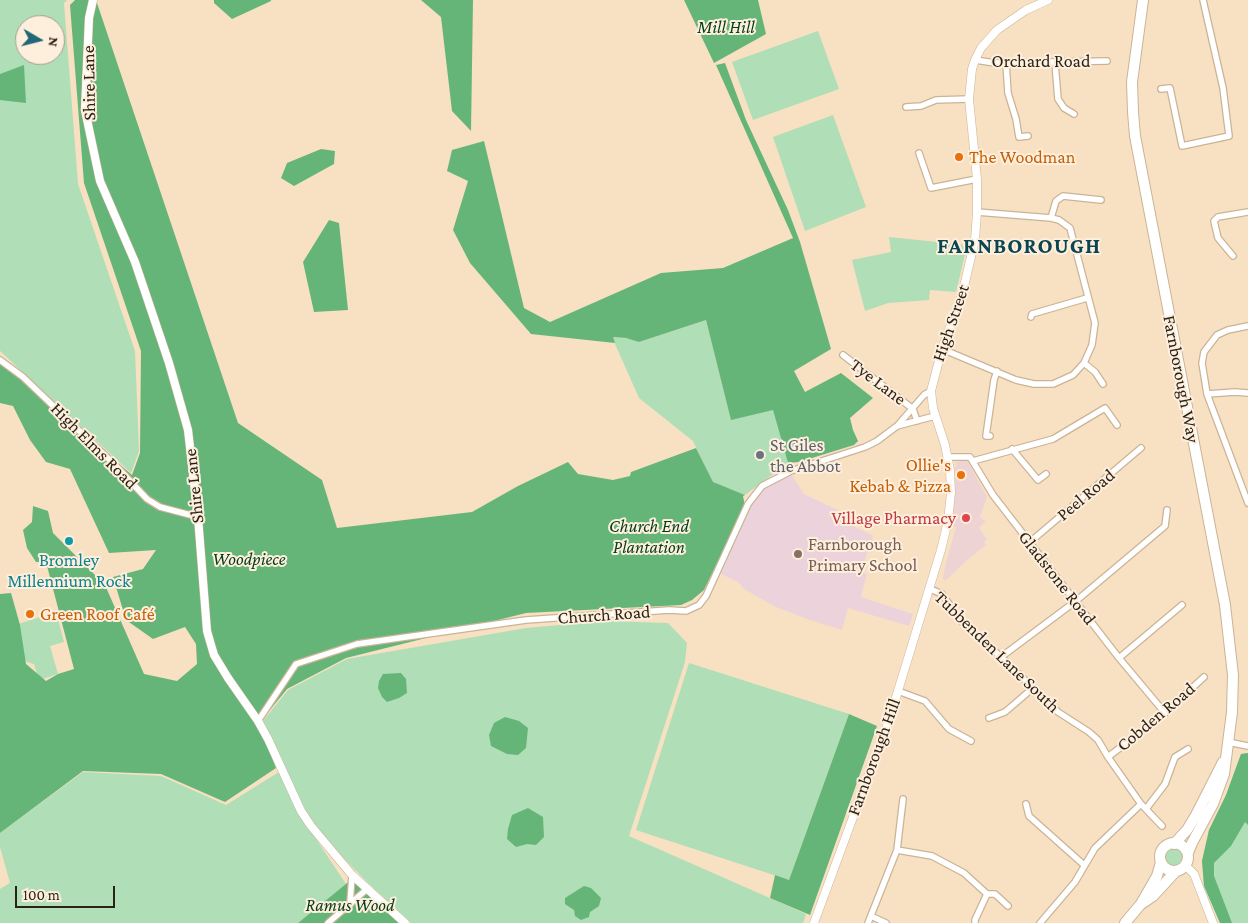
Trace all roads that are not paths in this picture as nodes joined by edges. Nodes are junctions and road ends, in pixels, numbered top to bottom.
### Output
1 (93, 0) edge
2 (1048, 0) edge
3 (1143, 0) edge
4 (1203, 0) edge
5 (975, 60) junction
6 (1107, 61) dead end
7 (1055, 62) junction
8 (1006, 63) junction
9 (1161, 89) dead end
10 (970, 99) junction
11 (906, 107) dead end
12 (1074, 114) dead end
13 (1028, 136) dead end
14 (919, 153) dead end
15 (977, 178) junction
16 (1101, 200) dead end
17 (977, 212) junction
18 (1248, 212) edge
19 (1052, 218) junction
20 (1233, 256) dead end
21 (1087, 298) junction
22 (1031, 317) dead end
23 (1248, 326) edge
24 (942, 349) junction
25 (843, 355) dead end
26 (0, 360) edge
27 (1084, 363) junction
28 (997, 371) junction
29 (1103, 384) dead end
30 (931, 391) junction
31 (1248, 393) edge
32 (1207, 394) junction
33 (913, 408) junction
34 (935, 416) junction
35 (917, 421) junction
36 (1118, 425) dead end
37 (897, 426) junction
38 (990, 436) dead end
39 (1141, 448) dead end
40 (1012, 449) junction
41 (948, 457) junction
42 (973, 461) junction
43 (1046, 474) dead end
44 (1248, 503) edge
45 (1167, 510) dead end
46 (198, 517) junction
47 (1030, 542) junction
48 (930, 589) junction
49 (1076, 601) junction
50 (1182, 605) dead end
51 (1001, 657) junction
52 (1119, 658) junction
53 (1204, 677) dead end
54 (1033, 688) junction
55 (898, 691) junction
56 (1165, 713) junction
57 (989, 718) dead end
58 (258, 721) junction
59 (971, 740) dead end
60 (1228, 742) junction
61 (1248, 746) edge
62 (1188, 749) dead end
63 (1108, 757) junction
64 (1225, 759) junction
65 (903, 799) dead end
66 (1026, 804) dead end
67 (1141, 804) junction
68 (1146, 809) junction
69 (1162, 826) dead end
70 (1174, 844) junction
71 (897, 850) junction
72 (1188, 854) junction
73 (1161, 862) junction
74 (1084, 865) junction
75 (1181, 869) junction
76 (352, 875) junction
77 (367, 890) junction
78 (987, 894) junction
79 (350, 904) junction
80 (1140, 905) junction
81 (1008, 906) dead end
82 (871, 916) junction
83 (328, 923) edge
84 (405, 923) edge
85 (814, 923) edge
86 (868, 923) edge
87 (886, 923) edge
88 (975, 923) edge
89 (1040, 923) edge
90 (1124, 923) edge
91 (1213, 923) edge

1 - 46 street, Shire Lane
2 - 5 street, High Street
3 - 60 highway, Farnborough Way
4 - 9 street
5 - 8 street, Orchard Road
5 - 10 street, High Street
6 - 7 street, Orchard Road
7 - 8 street, Orchard Road
7 - 12 street
8 - 13 street
10 - 11 street
10 - 15 street, High Street
14 - 15 street
15 - 17 street, High Street
16 - 19 street
17 - 19 street
17 - 24 street, High Street
18 - 20 street
19 - 21 street
21 - 22 street
21 - 27 street
23 - 32 street
24 - 28 street
24 - 30 street, High Street
25 - 33 street, Tye Lane
26 - 46 street, High Elms Road
27 - 28 street
27 - 29 street
28 - 38 street
30 - 33 street, Church Road
30 - 34 street, High Street
31 - 32 street
32 - 44 street
33 - 35 street
33 - 37 street, Church Road
34 - 35 street, Church Road
34 - 41 street, High Street
35 - 37 street, Church Road
36 - 40 street
37 - 58 street, Church Road
39 - 47 street, Peel Road
40 - 42 street
40 - 43 street
41 - 42 street
41 - 48 street, High Street
42 - 47 street, Gladstone Road
45 - 49 street
46 - 58 street, Shire Lane
47 - 49 street, Gladstone Road
48 - 51 street, Tubbenden Lane South
48 - 55 street, Farnborough Hill
49 - 51 street
49 - 52 street, Gladstone Road
50 - 52 street
51 - 54 street, Tubbenden Lane South
52 - 56 street, Gladstone Road
53 - 56 street, Cobden Road
54 - 57 street
54 - 63 street, Tubbenden Lane South
55 - 59 street
55 - 85 street, Farnborough Hill
56 - 63 street, Cobden Road
58 - 76 street, Shire Lane
60 - 61 street
60 - 64 highway, Farnborough Way
62 - 68 street
63 - 67 street, Tubbenden Lane South
64 - 70 highway, Farnborough Way
64 - 72 highway, Farnborough Way
65 - 71 street
66 - 74 street
67 - 68 street, Tubbenden Lane South
67 - 74 street
68 - 69 street, Tubbenden Lane South
70 - 72 highway
70 - 73 highway
71 - 78 street
71 - 82 street
72 - 75 highway
73 - 75 highway
73 - 80 highway
74 - 89 street
75 - 80 highway
75 - 91 street
76 - 77 street, Shire Lane
76 - 79 street
77 - 79 street
77 - 84 street, Shire Lane
78 - 81 street
78 - 88 street
79 - 83 street
80 - 90 highway
82 - 86 street
82 - 87 street

